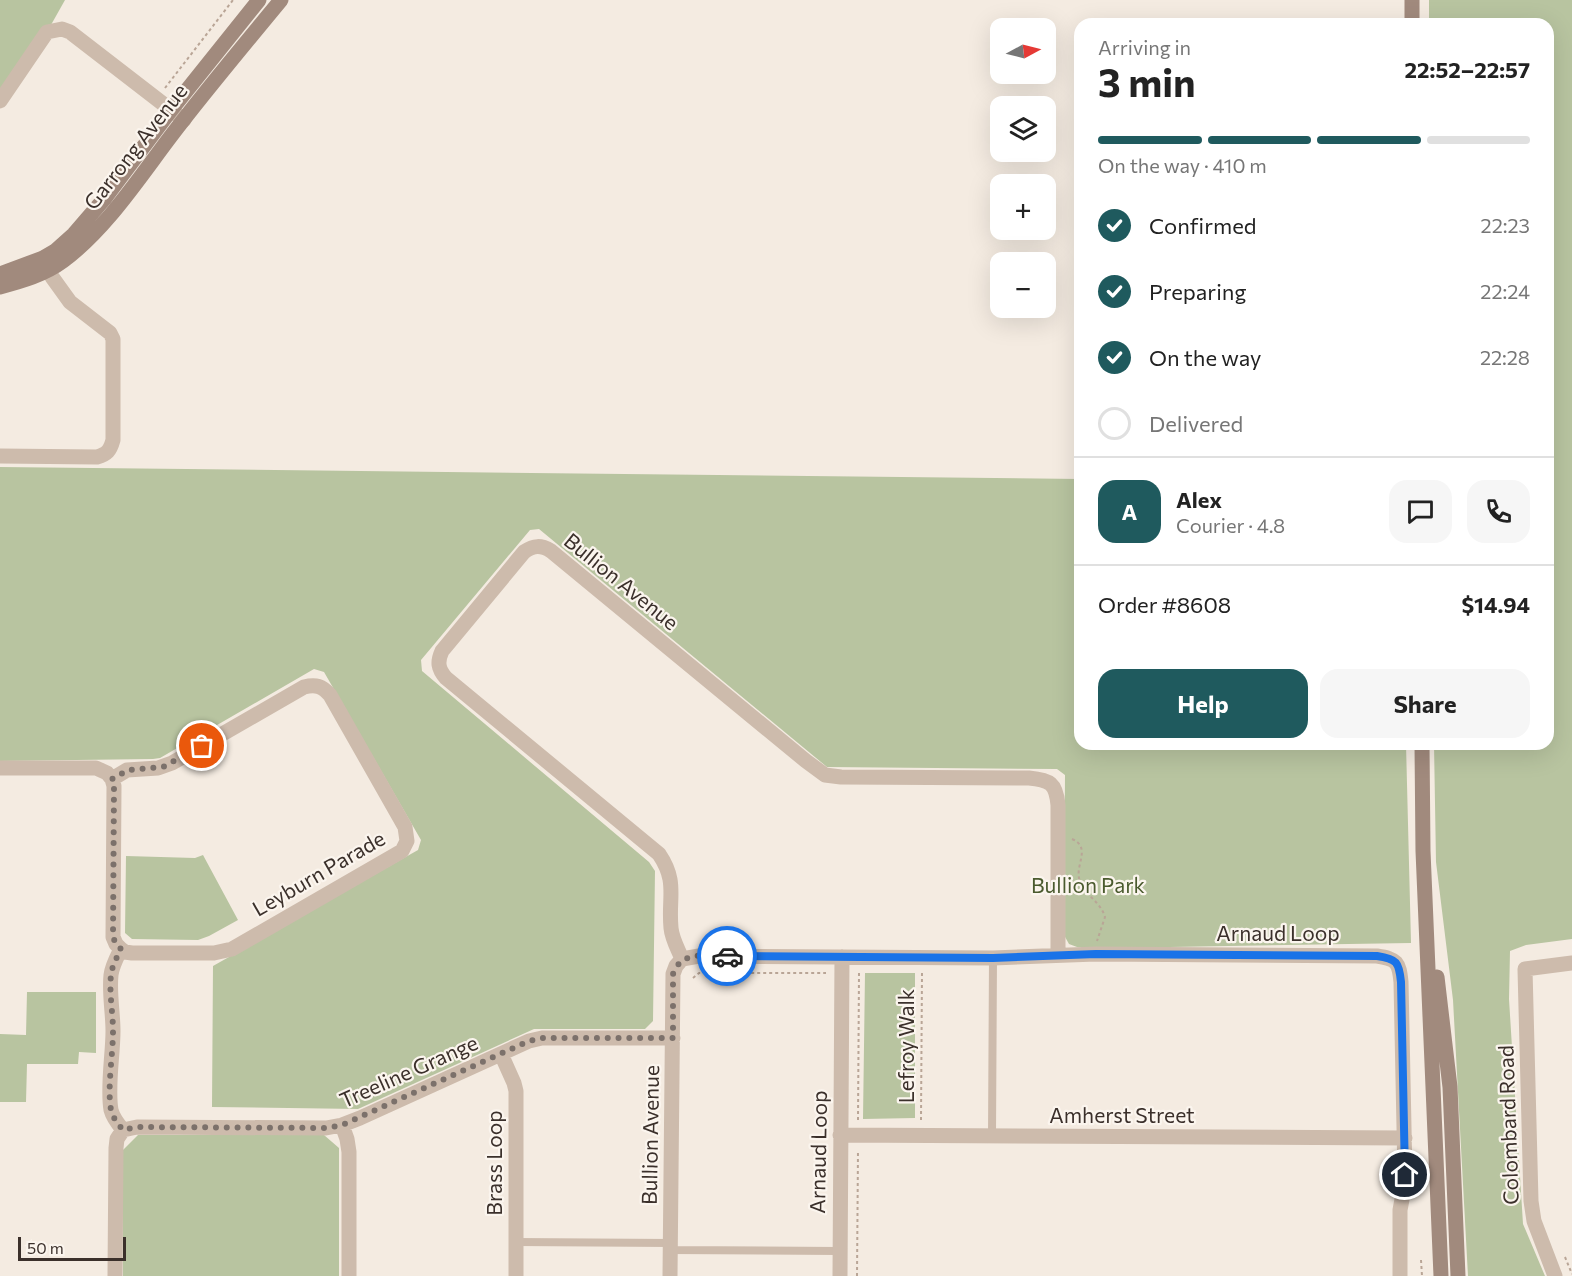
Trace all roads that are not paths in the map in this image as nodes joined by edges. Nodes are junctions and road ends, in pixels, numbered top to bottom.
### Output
1 (259, 0) edge
2 (280, 0) edge
3 (1412, 0) edge
4 (1412, 18) edge
5 (0, 101) edge
6 (177, 115) junction
7 (46, 264) junction
8 (0, 274) edge
9 (0, 287) edge
10 (0, 456) edge
11 (1422, 750) edge
12 (0, 768) edge
13 (112, 779) junction
14 (1423, 855) junction
15 (121, 949) junction
16 (1058, 955) junction
17 (842, 957) junction
18 (993, 958) junction
19 (682, 959) junction
20 (1572, 963) edge
21 (673, 1038) junction
22 (501, 1054) junction
23 (342, 1125) junction
24 (123, 1130) junction
25 (840, 1134) junction
26 (992, 1136) junction
27 (1405, 1138) junction
28 (516, 1242) junction
29 (670, 1246) junction
30 (839, 1251) junction
31 (115, 1276) edge
32 (349, 1276) edge
33 (516, 1276) edge
34 (670, 1276) edge
35 (840, 1276) edge
36 (1400, 1276) edge
37 (1441, 1276) edge
38 (1458, 1276) edge
39 (1555, 1276) edge

1 - 6 main road, Garrong Avenue
2 - 6 main road, Garrong Avenue
3 - 4 main road
5 - 6 street
6 - 7 main road, Garrong Avenue
7 - 8 main road, Garrong Avenue
7 - 9 main road, Garrong Avenue
7 - 10 street
11 - 14 main road
12 - 13 street
13 - 15 street
13 - 15 street, Leyburn Parade
14 - 37 main road
14 - 38 main road
15 - 24 street
16 - 18 street, Arnaud Loop
16 - 19 street, Bullion Avenue
16 - 27 street, Arnaud Loop
17 - 18 street, Arnaud Loop
17 - 19 street, Arnaud Loop
17 - 25 street, Arnaud Loop
18 - 26 lane
19 - 21 street, Bullion Avenue
20 - 39 street, Colombard Road
21 - 22 street, Treeline Grange
21 - 29 street, Bullion Avenue
22 - 23 street, Treeline Grange
22 - 28 street, Brass Loop
23 - 24 street, Treeline Grange
23 - 32 street
24 - 31 street
25 - 26 street, Amherst Street
25 - 30 street, Arnaud Loop
26 - 27 street, Amherst Street
27 - 36 street, Arnaud Loop
28 - 29 lane
28 - 33 street, Brass Loop
29 - 30 lane
29 - 34 street, Bullion Avenue
30 - 35 street, Arnaud Loop

